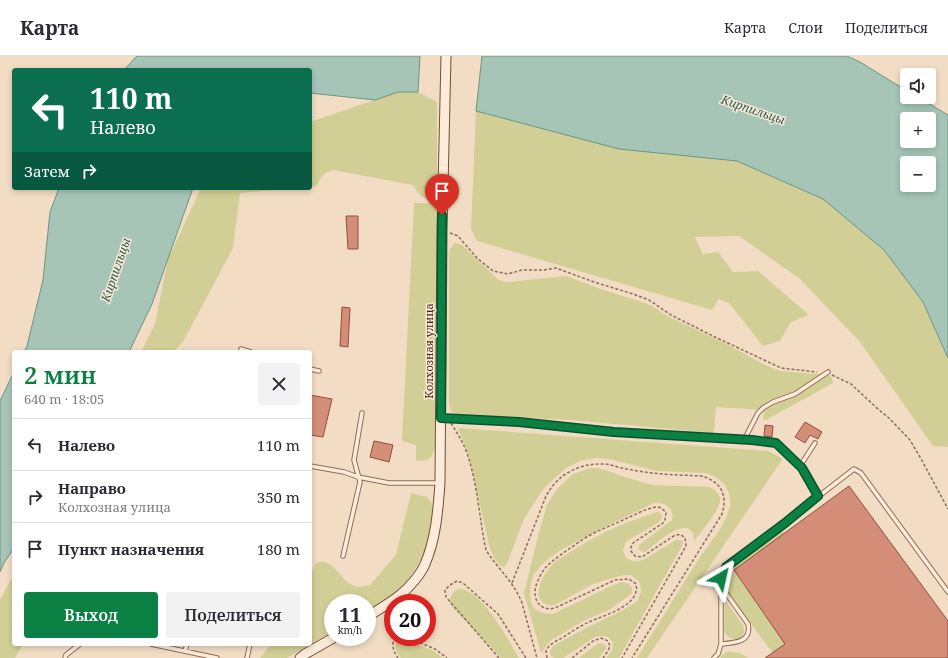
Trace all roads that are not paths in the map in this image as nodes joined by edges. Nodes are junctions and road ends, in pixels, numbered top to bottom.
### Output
1 (446, 56) edge
2 (312, 369) edge
3 (319, 371) dead end
4 (828, 372) road end
5 (362, 413) dead end
6 (444, 418) junction
7 (744, 440) junction
8 (815, 443) dead end
9 (312, 466) edge
10 (800, 466) junction
11 (358, 477) junction
12 (440, 483) junction
13 (818, 496) junction
14 (343, 556) dead end
15 (721, 586) junction
16 (948, 592) edge
17 (376, 611) edge
18 (324, 643) edge
19 (721, 644) junction
20 (77, 646) edge
21 (161, 646) edge
22 (186, 646) edge
23 (250, 646) edge
24 (185, 651) junction
25 (65, 658) edge
26 (217, 658) edge
27 (247, 658) edge
28 (300, 658) edge
29 (714, 658) edge

1 - 6 main road, Колхозная улица
2 - 3 lane
4 - 7 lane
5 - 11 lane
6 - 7 lane
6 - 12 main road, Колхозная улица
7 - 10 lane
8 - 10 lane
9 - 11 lane
10 - 13 lane
11 - 12 lane
11 - 14 lane
12 - 17 main road, Колхозная улица
13 - 15 lane
13 - 16 lane
15 - 19 lane
15 - 19 lane
18 - 28 main road
19 - 29 lane
20 - 25 lane
21 - 24 lane
22 - 24 lane
23 - 27 lane
24 - 26 lane

